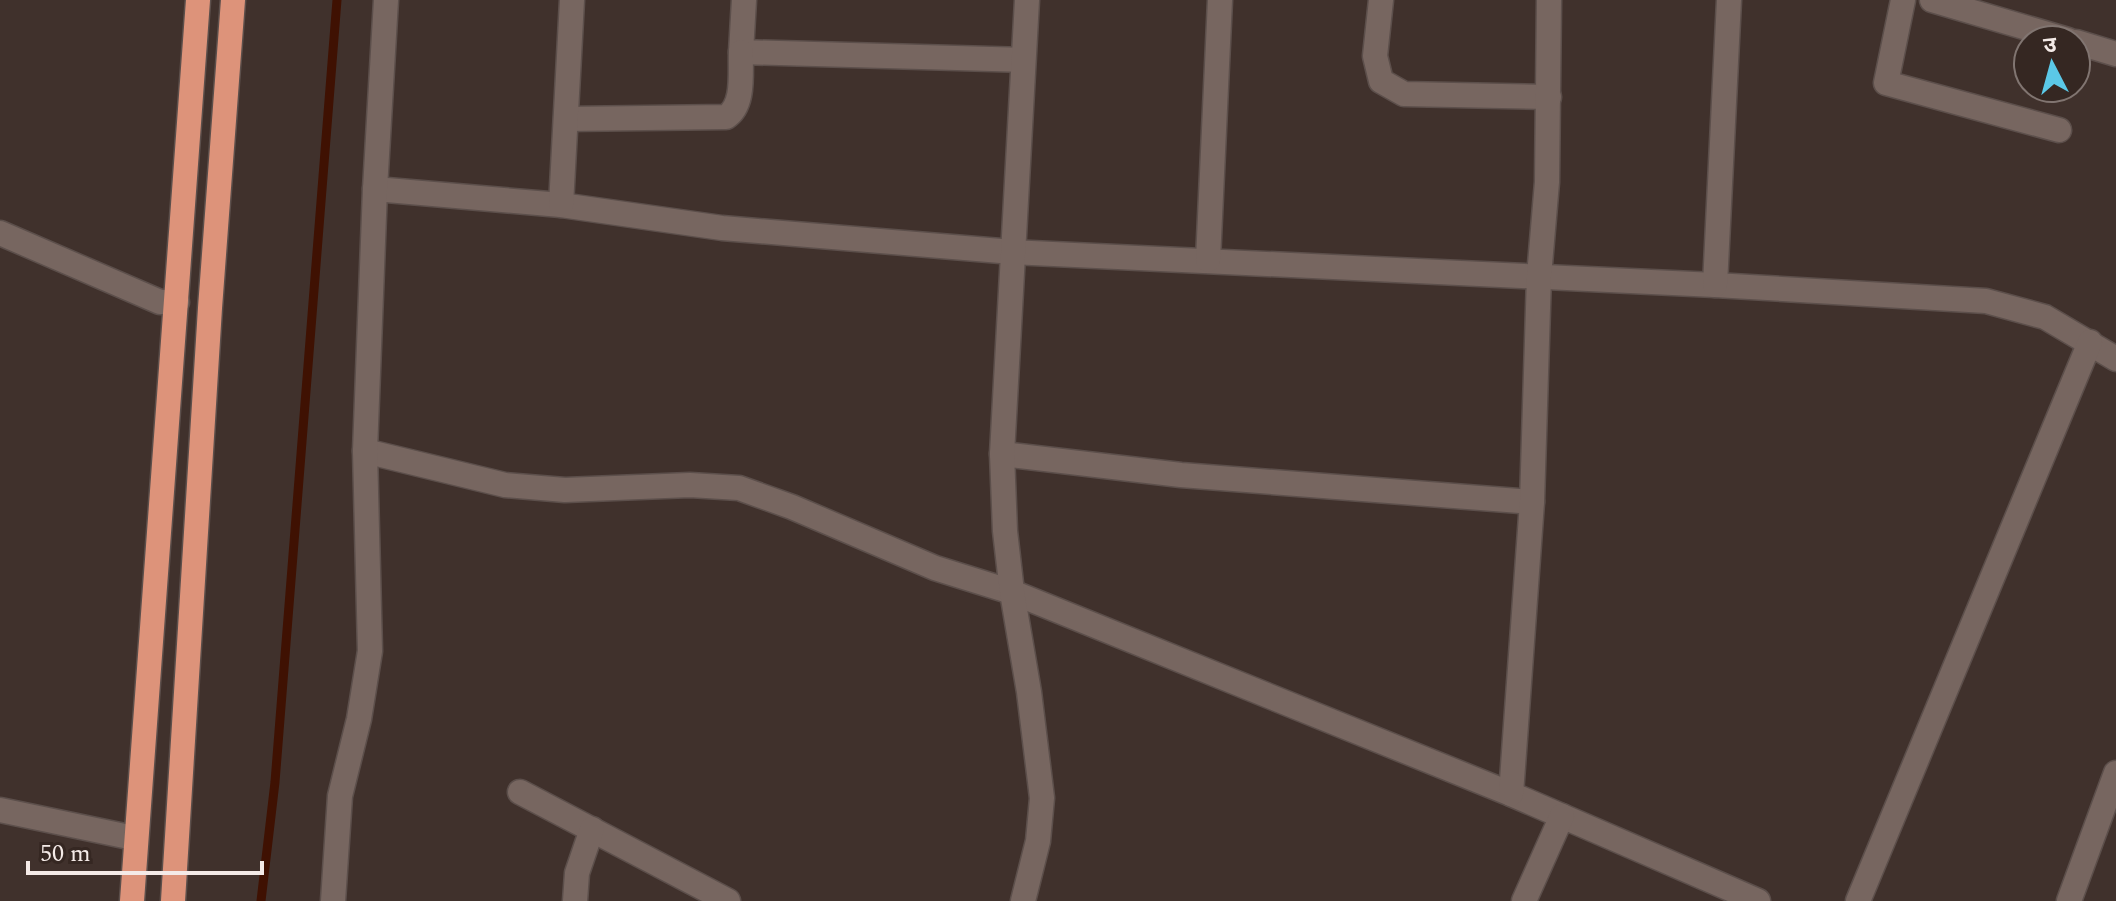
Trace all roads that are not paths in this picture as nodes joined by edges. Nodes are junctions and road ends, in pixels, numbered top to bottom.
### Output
1 (198, 0) edge
2 (233, 0) edge
3 (386, 0) edge
4 (572, 0) edge
5 (744, 0) edge
6 (1027, 0) edge
7 (1220, 0) edge
8 (1381, 0) edge
9 (1549, 0) edge
10 (1729, 0) edge
11 (1903, 0) edge
12 (1932, 0) edge
13 (2014, 24) edge
14 (2092, 47) edge
15 (741, 52) junction
16 (2116, 54) edge
17 (1023, 60) junction
18 (1549, 97) junction
19 (566, 119) junction
20 (2059, 130) dead end
21 (375, 189) junction
22 (561, 205) junction
23 (0, 233) edge
24 (1013, 252) junction
25 (1208, 260) junction
26 (1539, 276) junction
27 (1715, 285) junction
28 (177, 302) junction
29 (2090, 342) junction
30 (2116, 359) edge
31 (365, 451) junction
32 (1002, 454) junction
33 (1532, 502) junction
34 (1012, 592) junction
35 (2116, 773) edge
36 (520, 792) dead end
37 (1511, 794) junction
38 (0, 810) edge
39 (1562, 816) junction
40 (592, 829) junction
41 (134, 838) junction
42 (132, 901) edge
43 (173, 901) edge
44 (333, 901) edge
45 (575, 901) edge
46 (728, 901) edge
47 (1023, 901) edge
48 (1524, 901) edge
49 (1758, 901) edge
50 (1858, 901) edge
51 (2069, 901) edge

1 - 28 highway
2 - 43 highway
3 - 21 street
4 - 19 street
5 - 15 street
6 - 17 street
7 - 25 street
8 - 18 street
9 - 18 street
10 - 27 street
11 - 20 street
12 - 13 street
14 - 16 street
15 - 17 street
15 - 19 street
17 - 24 street
18 - 26 street
19 - 22 street
21 - 22 street
21 - 31 street
22 - 24 street
23 - 28 street
24 - 25 street
24 - 32 street
25 - 26 street
26 - 27 street
26 - 33 street
27 - 29 street
28 - 41 highway
29 - 30 street
29 - 50 street
31 - 34 street
31 - 44 street
32 - 33 street
32 - 34 street
33 - 37 street
34 - 37 street
34 - 47 street
35 - 51 street
36 - 40 street
37 - 39 street
38 - 41 street
39 - 48 street
39 - 49 street
40 - 45 street
40 - 46 street
41 - 42 highway

